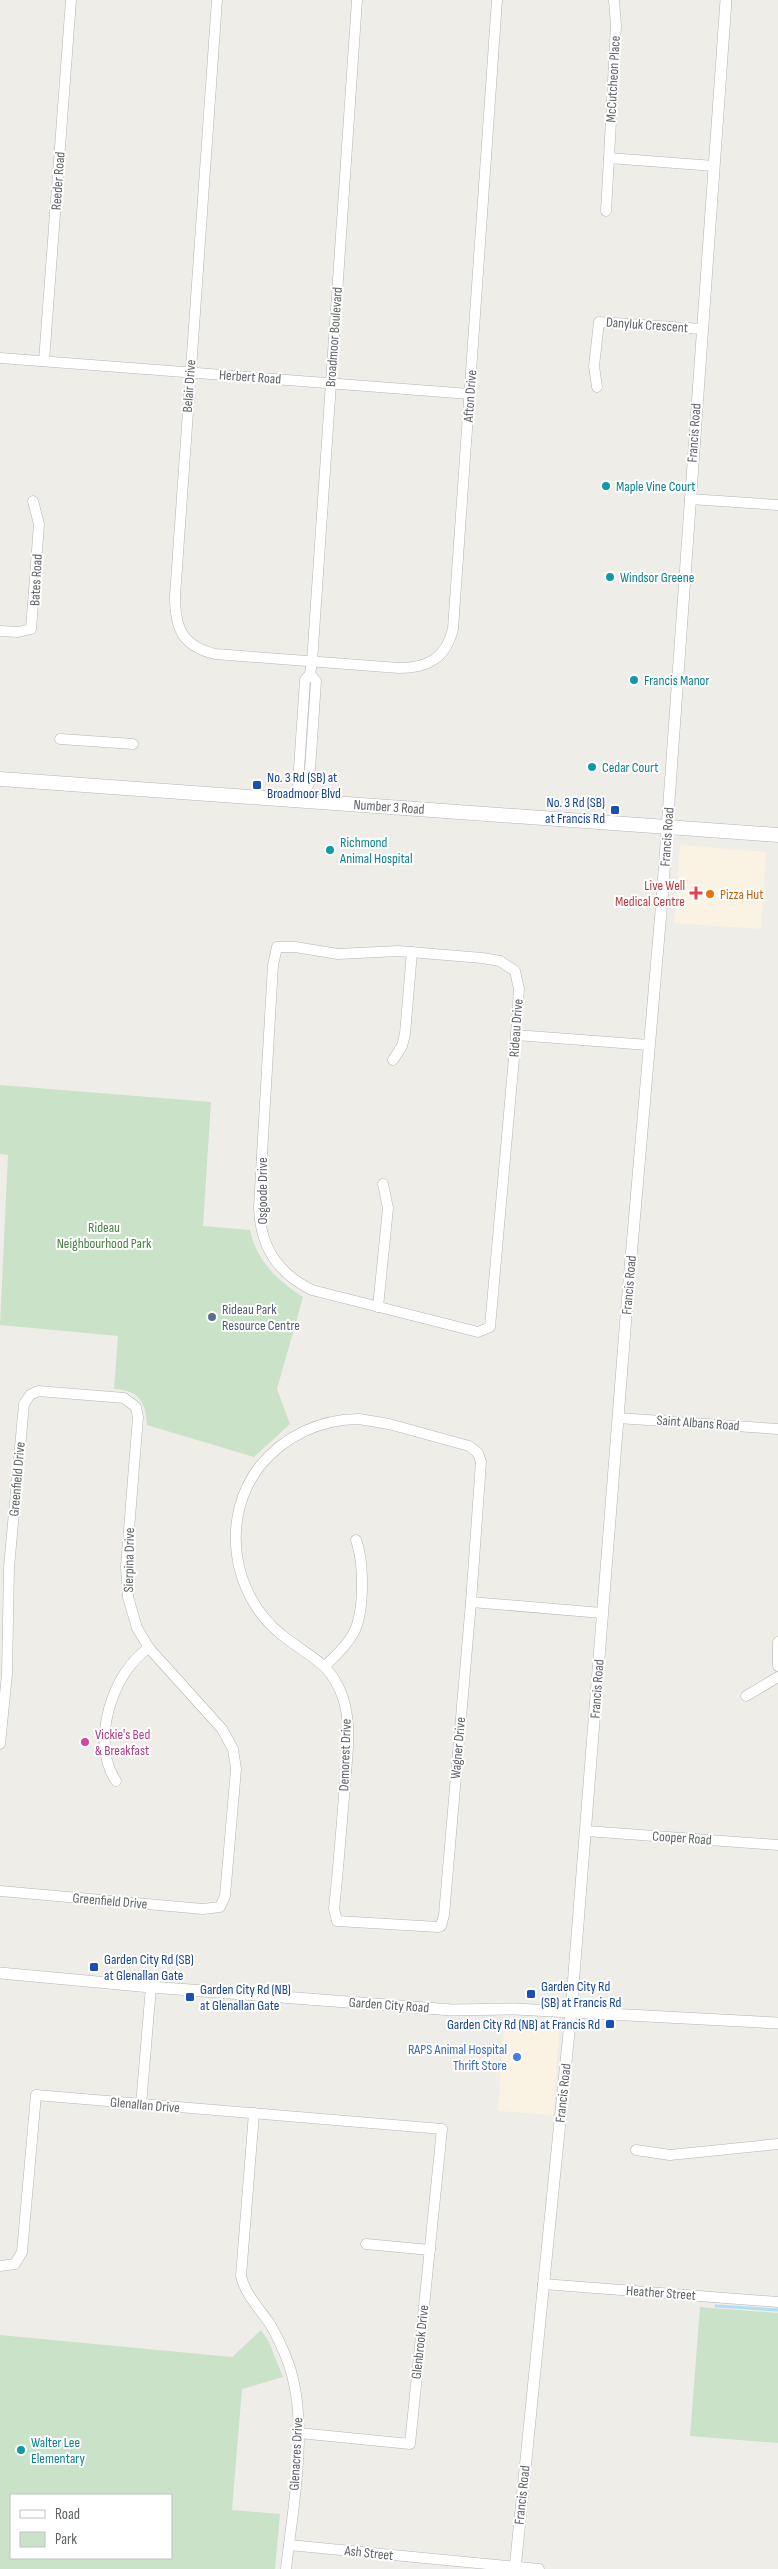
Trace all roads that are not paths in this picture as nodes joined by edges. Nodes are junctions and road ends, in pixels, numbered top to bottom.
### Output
1 (71, 0) edge
2 (217, 0) edge
3 (357, 0) edge
4 (497, 0) edge
5 (614, 0) edge
6 (726, 0) edge
7 (609, 158) junction
8 (714, 166) junction
9 (606, 211) dead end
10 (702, 329) junction
11 (0, 358) edge
12 (44, 361) junction
13 (190, 373) junction
14 (330, 384) junction
15 (597, 387) dead end
16 (470, 394) junction
17 (690, 499) junction
18 (33, 501) dead end
19 (778, 505) edge
20 (0, 631) edge
21 (312, 662) junction
22 (60, 739) dead end
23 (133, 744) dead end
24 (0, 779) edge
25 (302, 796) junction
26 (668, 827) junction
27 (778, 835) edge
28 (277, 947) joint
29 (412, 952) junction
30 (516, 1035) junction
31 (648, 1045) junction
32 (393, 1060) dead end
33 (383, 1184) dead end
34 (378, 1307) junction
35 (490, 1327) joint
36 (30, 1395) joint
37 (618, 1418) junction
38 (778, 1429) edge
39 (478, 1453) joint
40 (356, 1540) dead end
41 (5, 1567) edge
42 (471, 1602) junction
43 (602, 1613) junction
44 (778, 1642) edge
45 (149, 1648) junction
46 (324, 1666) junction
47 (778, 1666) edge
48 (778, 1677) edge
49 (746, 1696) dead end
50 (0, 1744) edge
51 (116, 1781) dead end
52 (586, 1831) junction
53 (778, 1845) edge
54 (0, 1891) edge
55 (220, 1907) joint
56 (334, 1909) joint
57 (0, 1973) edge
58 (151, 1988) junction
59 (571, 2012) junction
60 (778, 2023) edge
61 (141, 2104) junction
62 (254, 2113) junction
63 (442, 2129) joint
64 (778, 2144) edge
65 (636, 2150) dead end
66 (366, 2244) dead end
67 (430, 2250) junction
68 (0, 2266) edge
69 (543, 2284) junction
70 (778, 2302) edge
71 (299, 2433) junction
72 (289, 2545) junction
73 (515, 2568) edge
74 (286, 2569) edge
75 (539, 2569) edge

1 - 12 street, Reeder Road
2 - 13 street, Belair Drive
3 - 14 street, Broadmoor Boulevard
4 - 16 street, Afton Drive
5 - 7 street, McCutcheon Place
6 - 8 street, Francis Road
7 - 8 street
7 - 9 street, McCutcheon Place
8 - 10 street, Francis Road
10 - 15 street, Danyluk Crescent
10 - 17 street, Francis Road
11 - 12 street, Herbert Road
12 - 13 street, Herbert Road
13 - 14 street, Herbert Road
13 - 21 street, Belair Drive
14 - 16 street, Herbert Road
14 - 21 street, Broadmoor Boulevard
16 - 21 street, Afton Drive
17 - 19 street
17 - 26 street, Francis Road
18 - 20 street, Bates Road
21 - 25 street, Broadmoor Boulevard
22 - 23 street
24 - 25 main road, Number 3 Road
25 - 26 main road, Number 3 Road
26 - 27 main road, Number 3 Road
26 - 31 street, Francis Road
28 - 29 street, Rideau Drive
28 - 34 street, Osgoode Drive
29 - 30 street, Rideau Drive
29 - 32 street
30 - 31 street
30 - 35 street, Rideau Drive
31 - 37 street, Francis Road
33 - 34 street
34 - 35 street, Osgoode Drive
36 - 41 street, Greenfield Drive
36 - 45 street, Sierpina Drive
37 - 38 street, Saint Albans Road
37 - 43 street, Francis Road
39 - 42 street, Wagner Drive
39 - 46 street, Demorest Drive
40 - 46 street
41 - 50 street, Greenfield Drive
42 - 43 street
42 - 56 street, Wagner Drive
43 - 52 street, Francis Road
44 - 47 street
45 - 51 street
45 - 55 street, Sierpina Drive
46 - 56 street, Demorest Drive
48 - 49 street
52 - 53 street, Cooper Road
52 - 59 street, Francis Road
54 - 55 street, Greenfield Drive
57 - 58 street, Garden City Road
58 - 59 street, Garden City Road
58 - 61 street
59 - 60 street, Garden City Road
59 - 69 street, Francis Road
61 - 62 street, Glenallan Drive
61 - 68 street, Glenallan Drive
62 - 63 street, Glenallan Drive
62 - 71 street, Glenacres Drive
63 - 67 street, Glenbrook Drive
64 - 65 street
66 - 67 street
67 - 71 street, Glenbrook Drive
69 - 70 street, Heather Street
69 - 73 street, Francis Road
71 - 72 street, Glenacres Drive
72 - 73 street, Ash Street
72 - 74 street, Glenacres Drive
73 - 75 street, Ash Street

